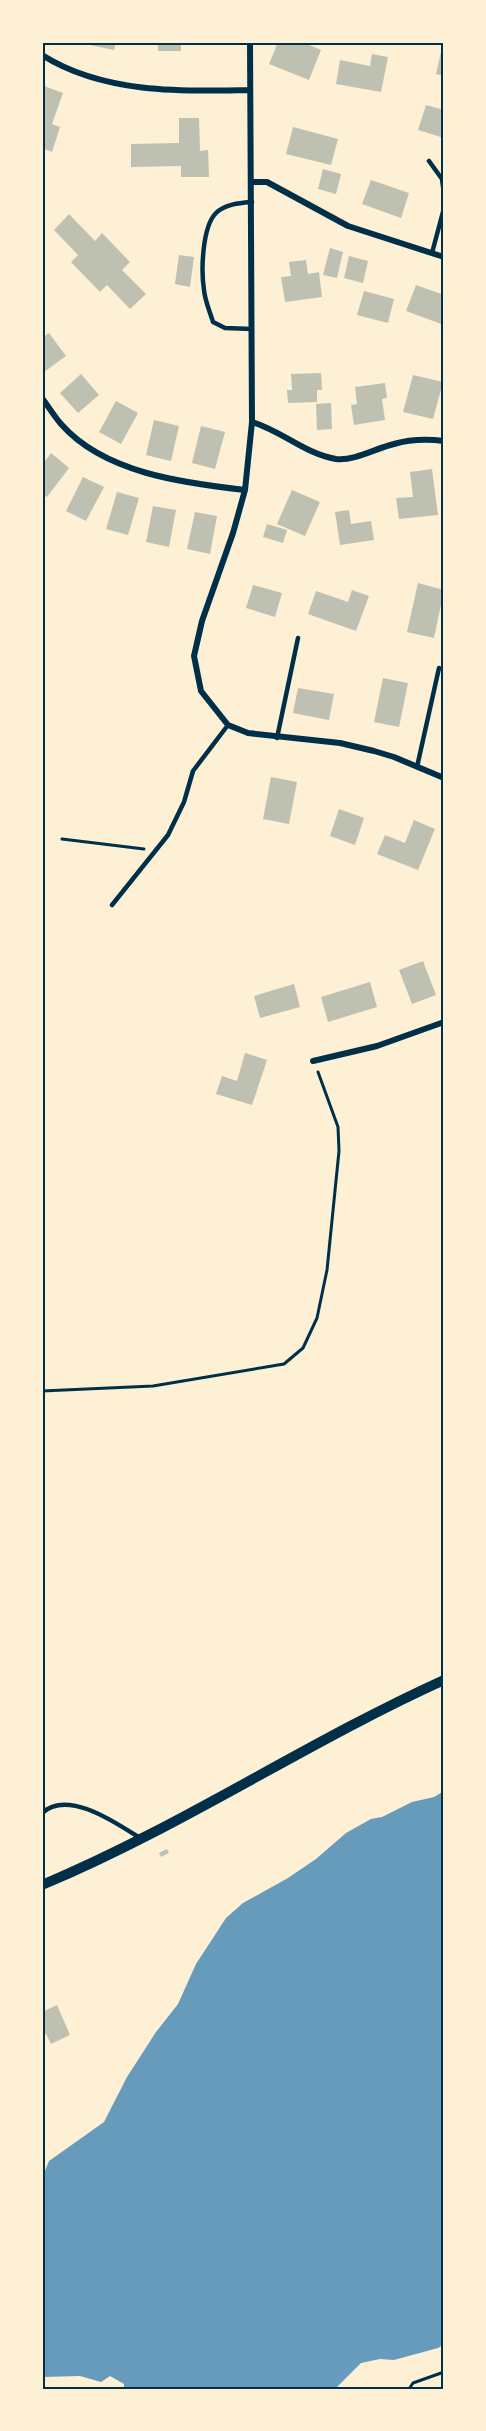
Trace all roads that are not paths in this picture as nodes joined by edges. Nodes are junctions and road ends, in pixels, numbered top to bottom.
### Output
1 (250, 42) edge
2 (42, 55) edge
3 (249, 90) junction
4 (429, 160) dead end
5 (252, 182) junction
6 (444, 194) edge
7 (252, 202) junction
8 (444, 208) edge
9 (432, 253) junction
10 (444, 257) edge
11 (252, 329) junction
12 (42, 398) edge
13 (252, 422) junction
14 (444, 441) edge
15 (245, 490) junction
16 (298, 638) dead end
17 (439, 668) dead end
18 (228, 725) junction
19 (277, 738) junction
20 (417, 767) junction
21 (444, 778) edge
22 (112, 904) dead end
23 (444, 1022) edge
24 (313, 1061) road end
25 (444, 1680) edge
26 (42, 1812) edge
27 (140, 1838) junction
28 (43, 1881) edge

1 - 3 street
2 - 3 street
3 - 5 street
4 - 6 lane
5 - 7 street
5 - 9 street
7 - 11 street
7 - 11 lane
8 - 9 lane
9 - 10 street
11 - 13 street
12 - 15 street
13 - 14 street
13 - 15 street
15 - 18 street
16 - 19 lane
17 - 20 lane
18 - 19 street
18 - 22 lane
19 - 20 street
20 - 21 street
23 - 24 street
25 - 27 street
26 - 27 lane
27 - 28 street

